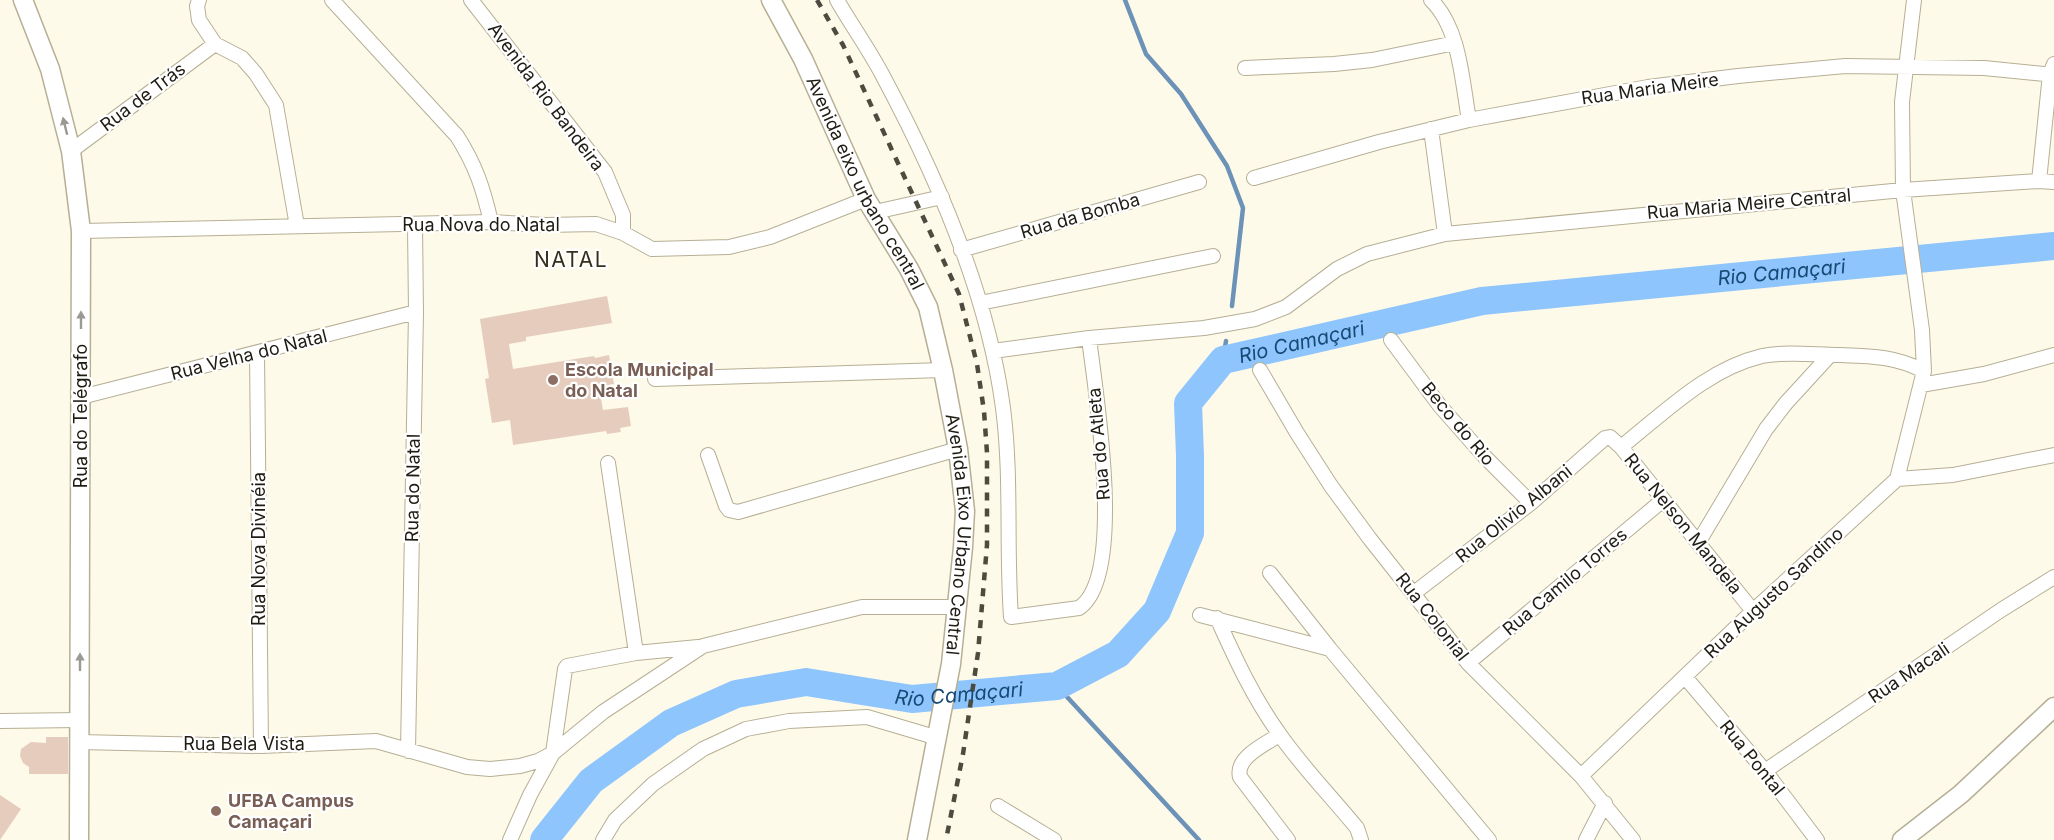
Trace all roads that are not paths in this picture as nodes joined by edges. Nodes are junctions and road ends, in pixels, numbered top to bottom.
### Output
1 (24, 0) edge
2 (200, 0) edge
3 (332, 0) edge
4 (471, 0) edge
5 (771, 0) edge
6 (837, 0) edge
7 (1431, 0) edge
8 (1914, 0) edge
9 (1455, 43) junction
10 (215, 44) junction
11 (1906, 66) junction
12 (1245, 68) dead end
13 (2053, 71) edge
14 (1469, 120) junction
15 (1431, 129) junction
16 (71, 151) junction
17 (1254, 178) dead end
18 (2039, 181) junction
19 (1199, 182) dead end
20 (2054, 182) edge
21 (1903, 189) junction
22 (942, 197) junction
23 (871, 205) junction
24 (490, 222) junction
25 (415, 225) junction
26 (297, 226) junction
27 (81, 231) junction
28 (623, 232) junction
29 (1445, 234) junction
30 (961, 250) junction
31 (1213, 256) dead end
32 (980, 303) junction
33 (416, 312) junction
34 (1089, 338) junction
35 (1391, 340) dead end
36 (993, 351) junction
37 (257, 353) junction
38 (1830, 355) junction
39 (2054, 355) edge
40 (943, 370) junction
41 (1260, 370) dead end
42 (1922, 378) junction
43 (655, 379) dead end
44 (81, 397) junction
45 (1617, 443) junction
46 (958, 449) junction
47 (708, 454) dead end
48 (2054, 455) edge
49 (608, 463) dead end
50 (1897, 479) junction
51 (1663, 500) junction
52 (1531, 503) junction
53 (1698, 543) junction
54 (1270, 573) dead end
55 (2054, 577) edge
56 (1414, 593) junction
57 (956, 607) junction
58 (1753, 611) junction
59 (1200, 615) dead end
60 (1217, 618) junction
61 (703, 646) junction
62 (1330, 649) junction
63 (636, 653) junction
64 (1468, 663) junction
65 (1685, 677) junction
66 (2054, 707) edge
67 (80, 720) junction
68 (0, 721) edge
69 (939, 730) junction
70 (1279, 735) junction
71 (79, 742) junction
72 (261, 746) junction
73 (408, 751) junction
74 (553, 753) junction
75 (1765, 771) junction
76 (1581, 776) junction
77 (1605, 803) junction
78 (998, 806) dead end
79 (79, 840) edge
80 (510, 840) edge
81 (603, 840) edge
82 (917, 840) edge
83 (1054, 840) edge
84 (1288, 840) edge
85 (1361, 840) edge
86 (1489, 840) edge
87 (1586, 840) edge
88 (1633, 840) edge
89 (1817, 840) edge
90 (1902, 840) edge

16 -> 1 street, Rua do Telégrafo
2 - 10 street
3 - 24 street
4 - 28 street, Avenida Rio Bandeira
5 - 23 street, Avenida eixo urbano central
6 - 22 street
7 - 9 street
8 - 11 street
9 - 12 street
9 - 14 street
10 - 16 street, Rua de Trás
10 - 26 street
11 - 13 street, Rua Maria Meire
11 - 14 street, Rua Maria Meire
11 - 21 street
13 - 18 street
14 - 15 street, Rua Maria Meire
15 - 17 street, Rua Maria Meire
15 - 29 street
16 - 27 street, Rua do Telégrafo
18 - 20 street, Rua Maria Meire Central
18 - 21 street, Rua Maria Meire Central
19 - 30 street, Rua da Bomba
21 - 29 street, Rua Maria Meire Central
21 - 42 street
22 - 23 street, Rua Nova do Natal
22 - 30 street
23 - 28 street, Rua Nova do Natal
23 - 40 street, Avenida eixo urbano central
24 - 25 street, Rua Nova do Natal
24 - 28 street, Rua Nova do Natal
25 - 26 street, Rua Nova do Natal
25 - 33 street, Rua do Natal
26 - 27 street, Rua Nova do Natal
44 -> 27 street, Rua do Telégrafo
29 - 34 street, Rua Maria Meire Central
30 - 32 street
31 - 32 street
32 - 36 street
33 - 37 street, Rua Velha do Natal
33 - 73 street, Rua do Natal
34 - 36 street
34 - 36 street, Rua do Atleta
35 - 52 street, Beco do Rio
37 - 44 street, Rua Velha do Natal
37 - 72 street, Rua Nova Divinéia
38 - 42 street, Rua Olivio Albani
38 - 45 street, Rua Olivio Albani
38 - 53 street
39 - 42 street
40 - 43 street
40 - 46 street, Avenida Eixo Urbano Central
41 - 56 street, Rua Colonial
42 - 50 street
67 -> 44 street, Rua do Telégrafo
45 - 51 street, Rua Nelson Mandela
45 - 52 street, Rua Olivio Albani
46 - 47 street
46 - 57 street, Avenida Eixo Urbano Central
48 - 50 street
49 - 63 street
50 - 58 street, Rua Augusto Sandino
51 - 53 street, Rua Nelson Mandela
51 - 64 street, Rua Camilo Torres
52 - 56 street, Rua Olivio Albani
53 - 58 street, Rua Nelson Mandela
54 - 62 street
55 - 75 street, Rua Macali
56 - 64 street, Rua Colonial
57 - 61 street
57 - 69 street, Avenida Eixo Urbano Central
58 - 65 street, Rua Augusto Sandino
59 - 60 street
60 - 62 street
60 - 70 street
61 - 63 street
61 - 74 street
62 - 86 street
63 - 74 street
64 - 76 street, Rua Colonial
65 - 75 street, Rua Pontal
65 - 76 street, Rua Augusto Sandino
66 - 90 street
67 - 68 street
67 - 71 street, Rua do Telégrafo
69 - 81 street
69 - 82 street, Avenida Eixo Urbano Central
70 - 84 street
70 - 85 street
71 - 72 street, Rua Bela Vista
71 - 79 street, Rua do Telégrafo
72 - 73 street, Rua Bela Vista
73 - 74 street, Rua Bela Vista
74 - 80 street
75 - 89 street, Rua Pontal
76 - 77 street, Rua Colonial
77 - 87 street
77 - 88 street, Rua Colonial
78 - 83 street

